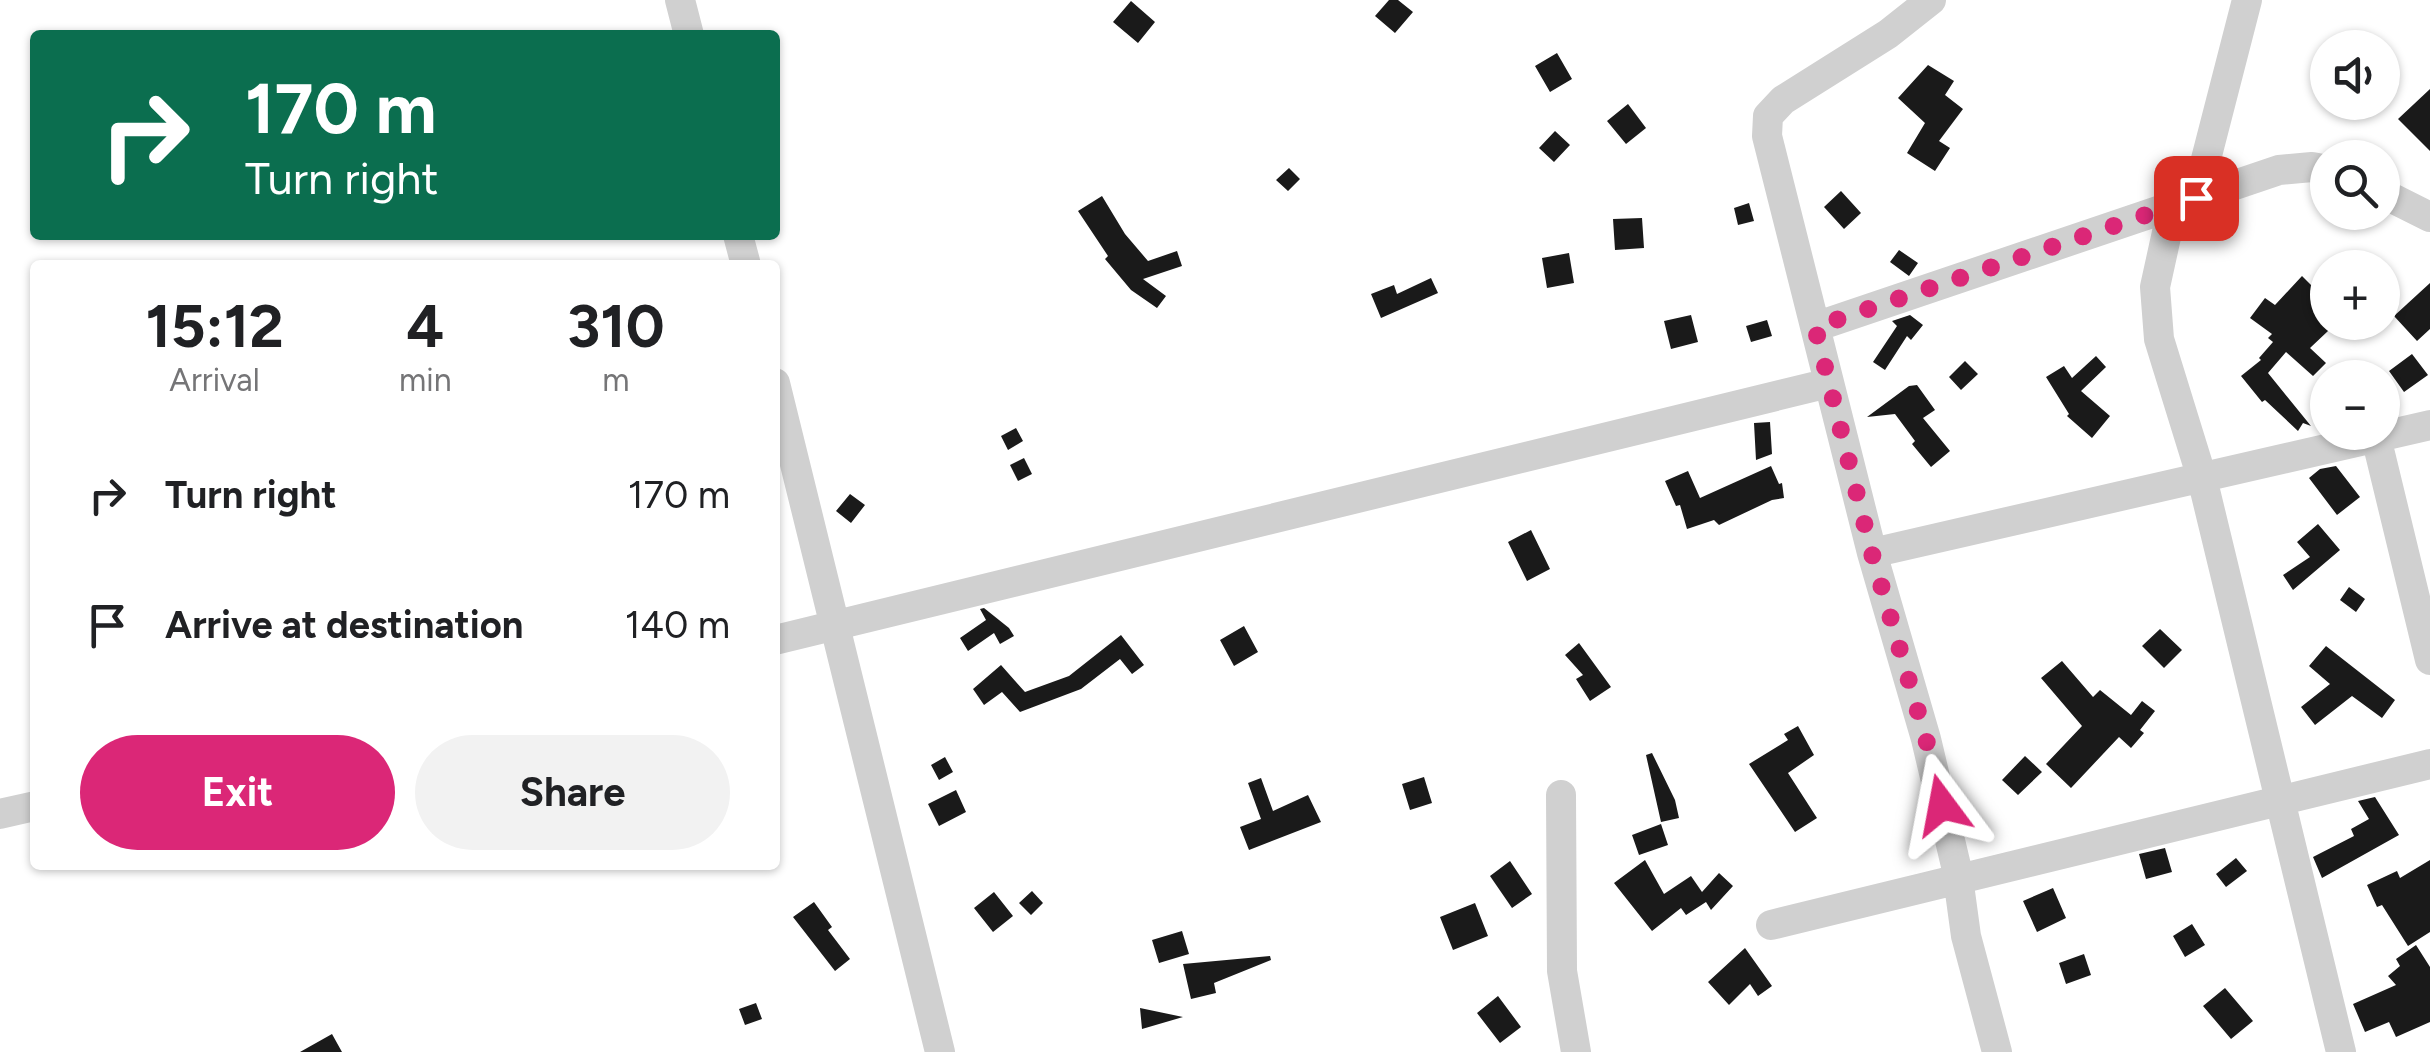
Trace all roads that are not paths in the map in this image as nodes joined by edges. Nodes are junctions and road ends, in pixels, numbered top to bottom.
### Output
1 (680, 0) edge
2 (1931, 0) edge
3 (2247, 0) edge
4 (688, 30) edge
5 (2310, 167) edge
6 (2185, 202) junction
7 (2400, 202) edge
8 (2430, 218) edge
9 (1815, 327) junction
10 (1829, 382) junction
11 (780, 404) edge
12 (2430, 424) edge
13 (2400, 431) edge
14 (2321, 450) edge
15 (2379, 450) edge
16 (2202, 478) junction
17 (1872, 554) junction
18 (835, 626) junction
19 (780, 639) edge
20 (2430, 660) edge
21 (2430, 764) edge
22 (1561, 795) dead end
23 (2281, 803) junction
24 (30, 807) edge
25 (0, 814) edge
26 (1959, 882) junction
27 (1771, 925) dead end
28 (940, 1052) edge
29 (1576, 1052) edge
30 (1997, 1052) edge
31 (2341, 1052) edge

1 - 4 street
2 - 9 street
3 - 6 street
5 - 6 street
6 - 9 street
6 - 16 street
7 - 8 street
9 - 10 street
10 - 17 street
10 - 18 street
11 - 18 street
12 - 13 street
14 - 16 street
15 - 20 street
16 - 17 street
16 - 23 street
17 - 26 street
18 - 19 street
18 - 28 street
21 - 23 street
22 - 29 street
23 - 26 street
23 - 31 street
24 - 25 street
26 - 27 street
26 - 30 street

